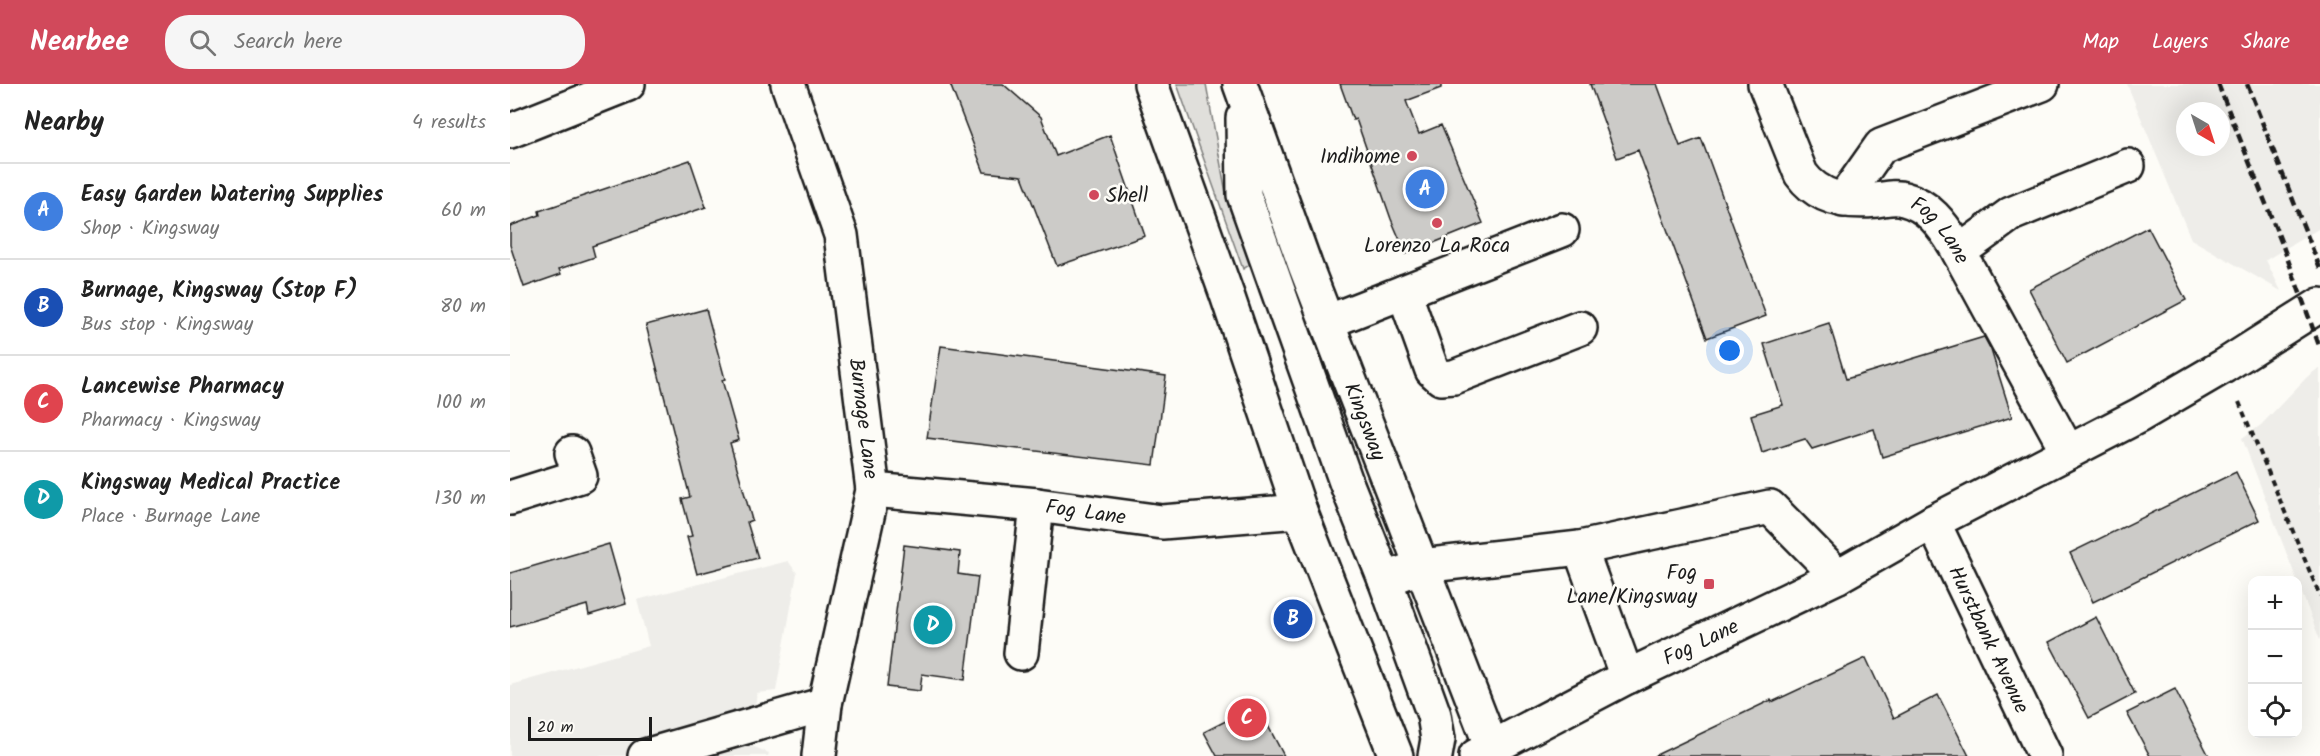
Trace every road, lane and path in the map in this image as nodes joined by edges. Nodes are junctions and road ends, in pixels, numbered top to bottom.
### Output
1 (628, 84) edge
2 (788, 84) edge
3 (1150, 84) edge
4 (1765, 84) edge
5 (2042, 84) edge
6 (1241, 88) edge
7 (510, 130) edge
8 (2128, 166) dead end
9 (1842, 200) junction
10 (1562, 230) dead end
11 (1959, 252) junction
12 (1273, 277) junction
13 (1404, 292) junction
14 (1227, 295) junction
15 (2320, 305) edge
16 (1327, 322) junction
17 (1580, 328) dead end
18 (2224, 366) junction
19 (2068, 452) junction
20 (572, 453) dead end
21 (873, 490) junction
22 (510, 498) edge
23 (1037, 505) junction
24 (1300, 511) junction
25 (1933, 522) junction
26 (1580, 548) junction
27 (1420, 566) junction
28 (1838, 576) junction
29 (1385, 580) junction
30 (2320, 596) edge
31 (1021, 653) dead end
32 (1627, 677) junction
33 (825, 704) junction
34 (1487, 754) edge
35 (645, 756) edge
36 (819, 756) edge
37 (1396, 756) edge
38 (1435, 756) edge
39 (2045, 756) edge

1 - 7 main road
2 - 21 main road, Burnage Lane
3 - 14 main road
4 - 9 main road, Fog Lane
5 - 9 main road
6 - 12 main road
6 - 16 main road, Kingsway
8 - 11 main road
9 - 11 main road, Fog Lane
10 - 13 main road
11 - 19 main road, Fog Lane
12 - 14 main road
12 - 29 main road
13 - 16 main road
13 - 17 main road
14 - 24 main road
15 - 18 main road, Fog Lane
16 - 27 main road, Kingsway
18 - 19 main road, Fog Lane
18 - 30 path
19 - 25 main road, Fog Lane
20 - 22 main road
21 - 23 main road, Fog Lane
21 - 33 main road, Burnage Lane
23 - 24 main road, Fog Lane
23 - 31 main road
24 - 37 main road
25 - 28 main road, Fog Lane
25 - 39 main road, Hurstbank Avenue
26 - 27 main road
26 - 28 main road
26 - 32 main road
27 - 29 main road
27 - 34 main road, Kingsway
28 - 32 main road, Fog Lane
29 - 38 main road
32 - 34 main road, Fog Lane
33 - 35 main road
33 - 36 main road, Burnage Lane

